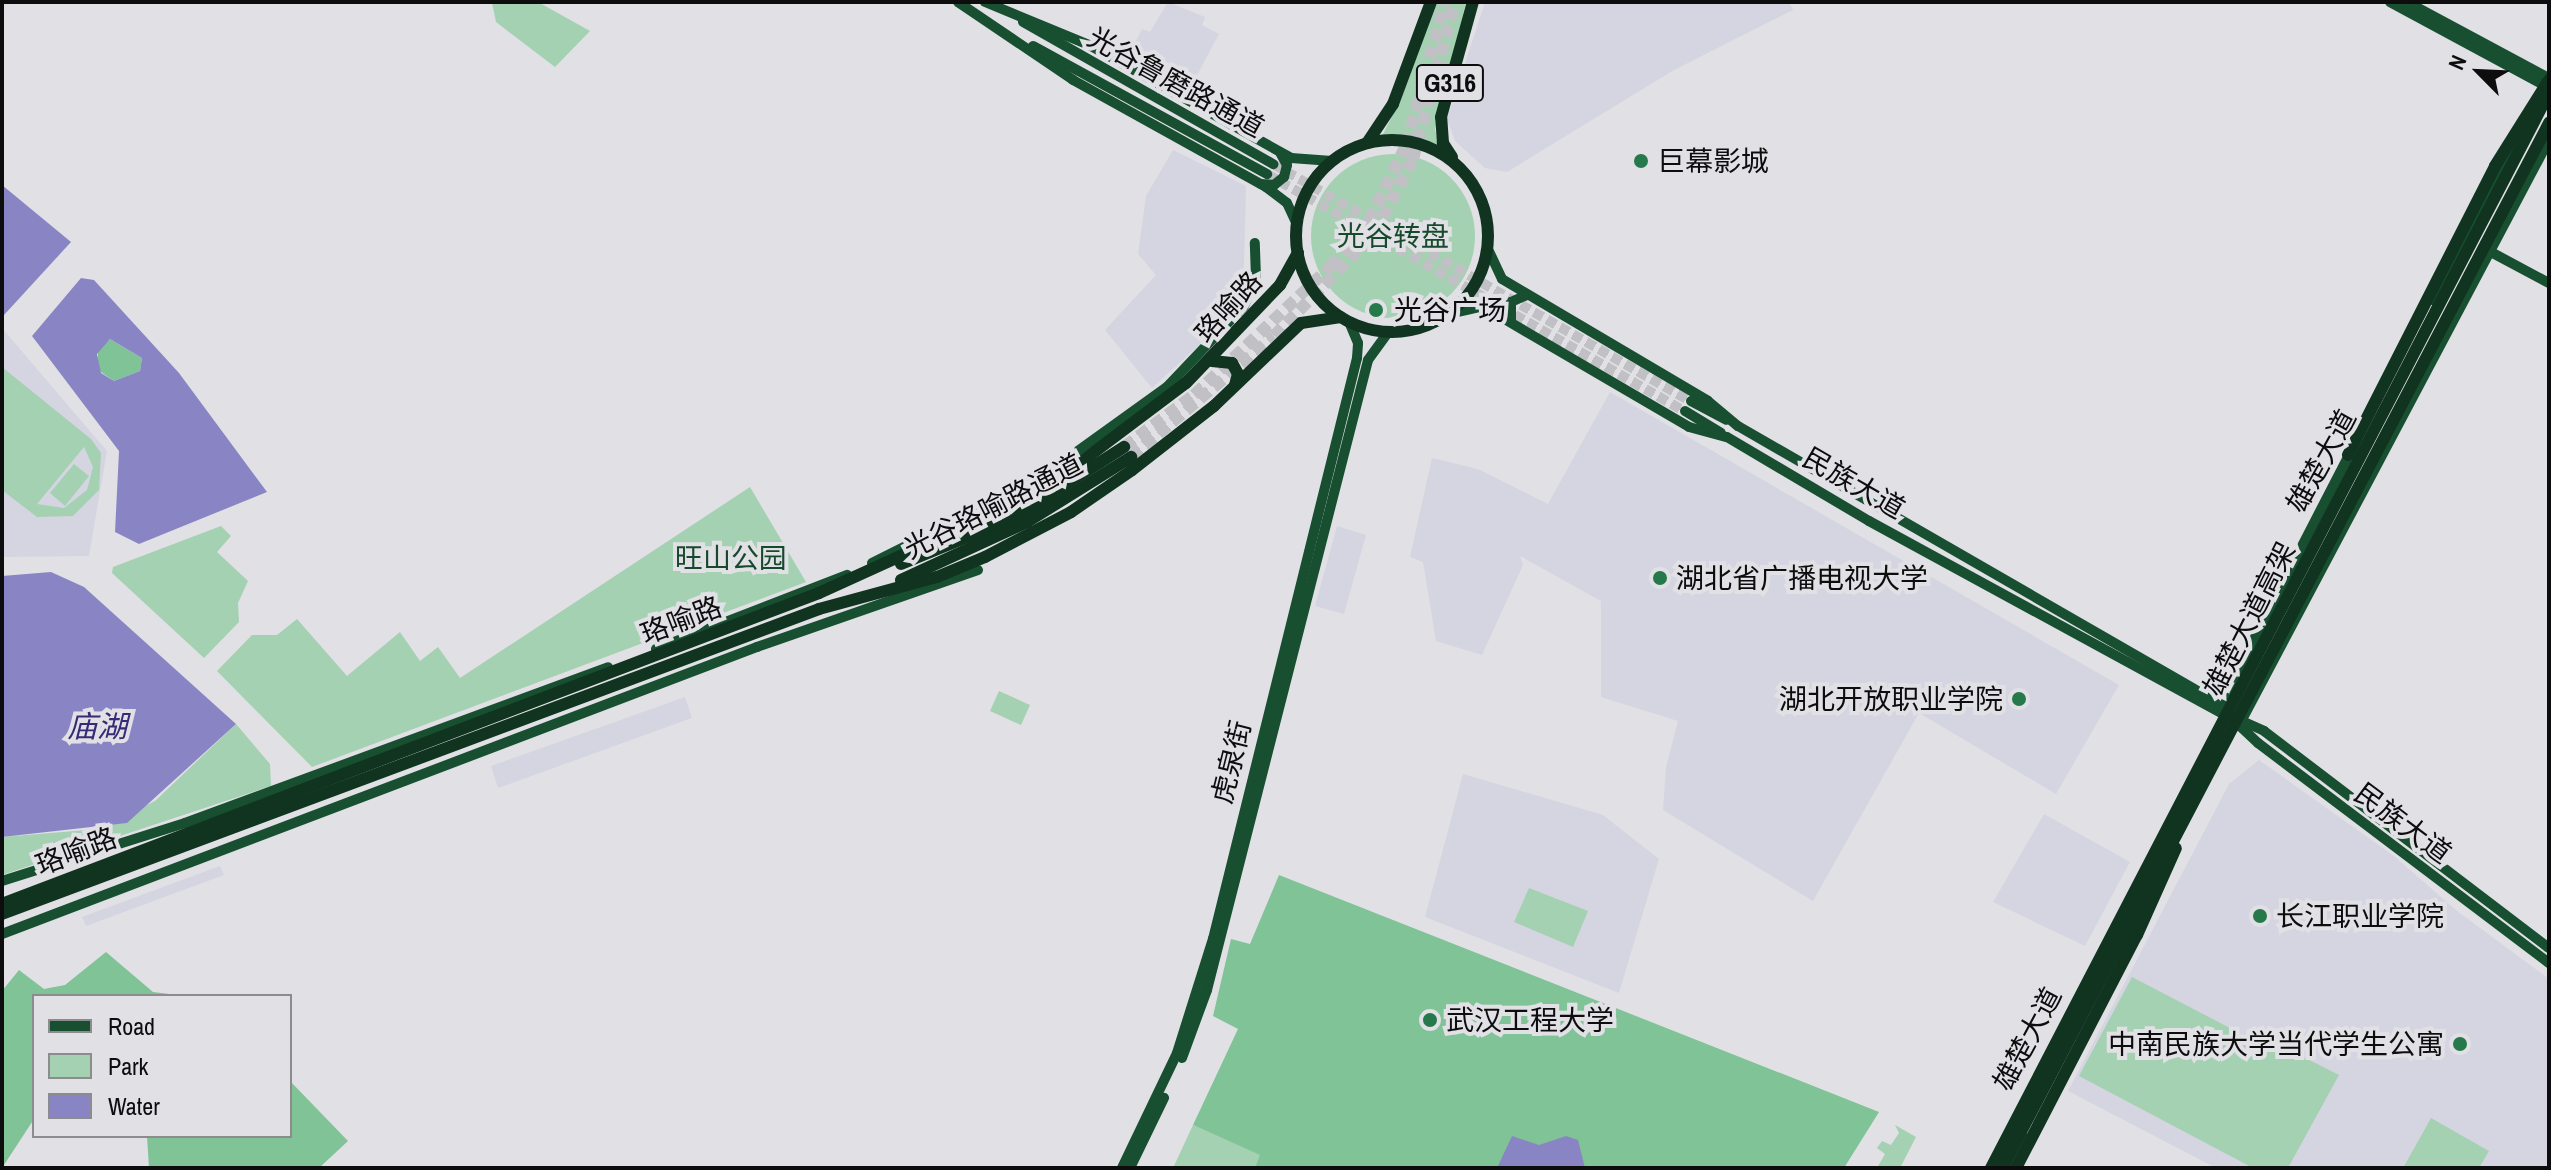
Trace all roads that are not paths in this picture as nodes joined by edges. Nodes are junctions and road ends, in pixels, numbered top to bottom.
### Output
1 (958, 2) edge
2 (985, 2) edge
3 (1431, 2) edge
4 (1473, 2) edge
5 (2390, 2) edge
6 (2407, 2) edge
7 (1014, 16) junction
8 (2531, 72) junction
9 (2548, 84) edge
10 (2549, 123) edge
11 (2549, 140) edge
12 (1367, 143) junction
13 (1280, 153) junction
14 (1332, 161) junction
15 (1456, 163) junction
16 (1266, 174) junction
17 (1297, 224) junction
18 (1255, 243) dead end
19 (1488, 249) junction
20 (2489, 251) junction
21 (1298, 253) junction
22 (2549, 283) edge
23 (1527, 295) junction
24 (1448, 314) junction
25 (1345, 319) junction
26 (1511, 322) junction
27 (1388, 332) junction
28 (1362, 359) junction
29 (1212, 361) junction
30 (1233, 388) junction
31 (1691, 401) tunnel mouth
32 (1685, 411) tunnel mouth
33 (1738, 426) junction
34 (1727, 437) junction
35 (2348, 455) junction
36 (978, 570) dead end
37 (860, 576) junction
38 (873, 592) junction
39 (2231, 717) junction
40 (2176, 848) junction
41 (2, 881) edge
42 (2, 904) edge
43 (2, 914) edge
44 (2, 934) edge
45 (2549, 948) edge
46 (2549, 963) edge
47 (1122, 1168) edge
48 (1130, 1168) edge
49 (1989, 1168) edge
50 (2002, 1168) edge
51 (2009, 1168) edge
52 (2016, 1168) edge

1 - 16 main road, 光谷鲁磨路通道
2 - 7 main road
3 - 12 highway, G316
4 - 15 highway, G316
5 - 8 main road
6 - 8 main road
7 - 13 main road
7 - 16 main road, 光谷鲁磨路通道
8 - 9 main road
9 - 35 main road, 雄楚大道
9 - 35 highway, bridge
9 - 49 highway, 雄楚大道高架, bridge
10 - 50 highway, 雄楚大道高架, bridge
11 - 20 main road, 雄楚大道
12 - 14 highway
12 - 15 highway
13 - 14 main road
13 - 16 main road
14 - 17 highway
15 - 19 highway
16 - 17 main road
17 - 21 highway
18 - 41 main road
19 - 23 main road, 民族大道
19 - 24 highway
20 - 22 main road
20 - 39 main road, 雄楚大道
21 - 25 highway
21 - 29 highway, 珞喻路
23 - 26 main road
23 - 33 main road, 民族大道
24 - 26 main road, 民族大道
24 - 27 highway
25 - 27 highway
25 - 28 main road
25 - 30 highway, 珞喻路
26 - 34 main road, 民族大道
27 - 28 main road
28 - 47 main road, 虎泉街
28 - 48 main road, 虎泉街
29 - 30 highway
29 - 37 highway, 珞喻路
30 - 38 highway, 珞喻路
31 - 33 main road
32 - 34 main road
33 - 39 main road, 民族大道
34 - 39 main road, 民族大道
35 - 39 main road, 雄楚大道
36 - 44 main road
37 - 38 highway, 光谷珞喻路通道
37 - 42 highway, 珞喻路
38 - 43 highway, 珞喻路
39 - 40 main road, 雄楚大道
39 - 45 main road, 民族大道
39 - 46 main road, 民族大道
39 - 49 main road, 雄楚大道
40 - 51 main road, 雄楚大道
40 - 52 highway

